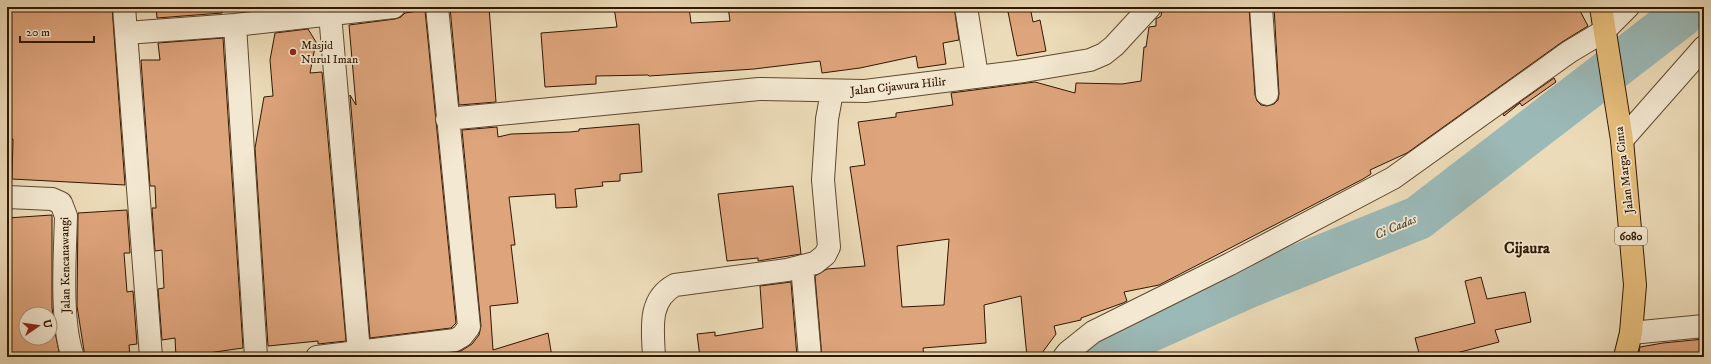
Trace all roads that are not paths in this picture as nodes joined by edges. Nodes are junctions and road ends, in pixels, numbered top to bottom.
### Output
1 (124, 7) edge
2 (394, 7) edge
3 (437, 7) edge
4 (966, 7) edge
5 (1150, 7) edge
6 (1261, 7) edge
7 (1601, 7) edge
8 (1628, 7) edge
9 (330, 14) junction
10 (235, 25) junction
11 (1604, 31) junction
12 (126, 34) junction
13 (1704, 47) edge
14 (977, 76) junction
15 (832, 92) junction
16 (1267, 94) dead end
17 (447, 119) junction
18 (1622, 140) junction
19 (7, 197) edge
20 (802, 266) junction
21 (1704, 326) edge
22 (1632, 333) junction
23 (359, 352) junction
24 (72, 357) edge
25 (151, 357) edge
26 (256, 357) edge
27 (317, 357) edge
28 (654, 357) edge
29 (810, 357) edge
30 (1064, 357) edge
31 (1624, 357) edge

1 - 12 street
2 - 9 street
3 - 17 street
4 - 14 street
5 - 14 street, Jalan Cijawura Hilir
6 - 16 street
7 - 11 main road, Jalan Marga Cinta / 6080
8 - 11 street
9 - 10 street
9 - 23 street
10 - 12 street
10 - 26 street
11 - 18 main road, Jalan Marga Cinta / 6080
11 - 30 street
12 - 25 street
13 - 18 street
14 - 15 street, Jalan Cijawura Hilir
15 - 17 street, Jalan Cijawura Hilir
15 - 20 street
17 - 23 street
18 - 22 main road, Jalan Marga Cinta / 6080
19 - 24 street, Jalan Kencanawangi
20 - 28 street
20 - 29 street
21 - 22 street
22 - 31 main road, Jalan Marga Cinta / 6080
23 - 27 street

